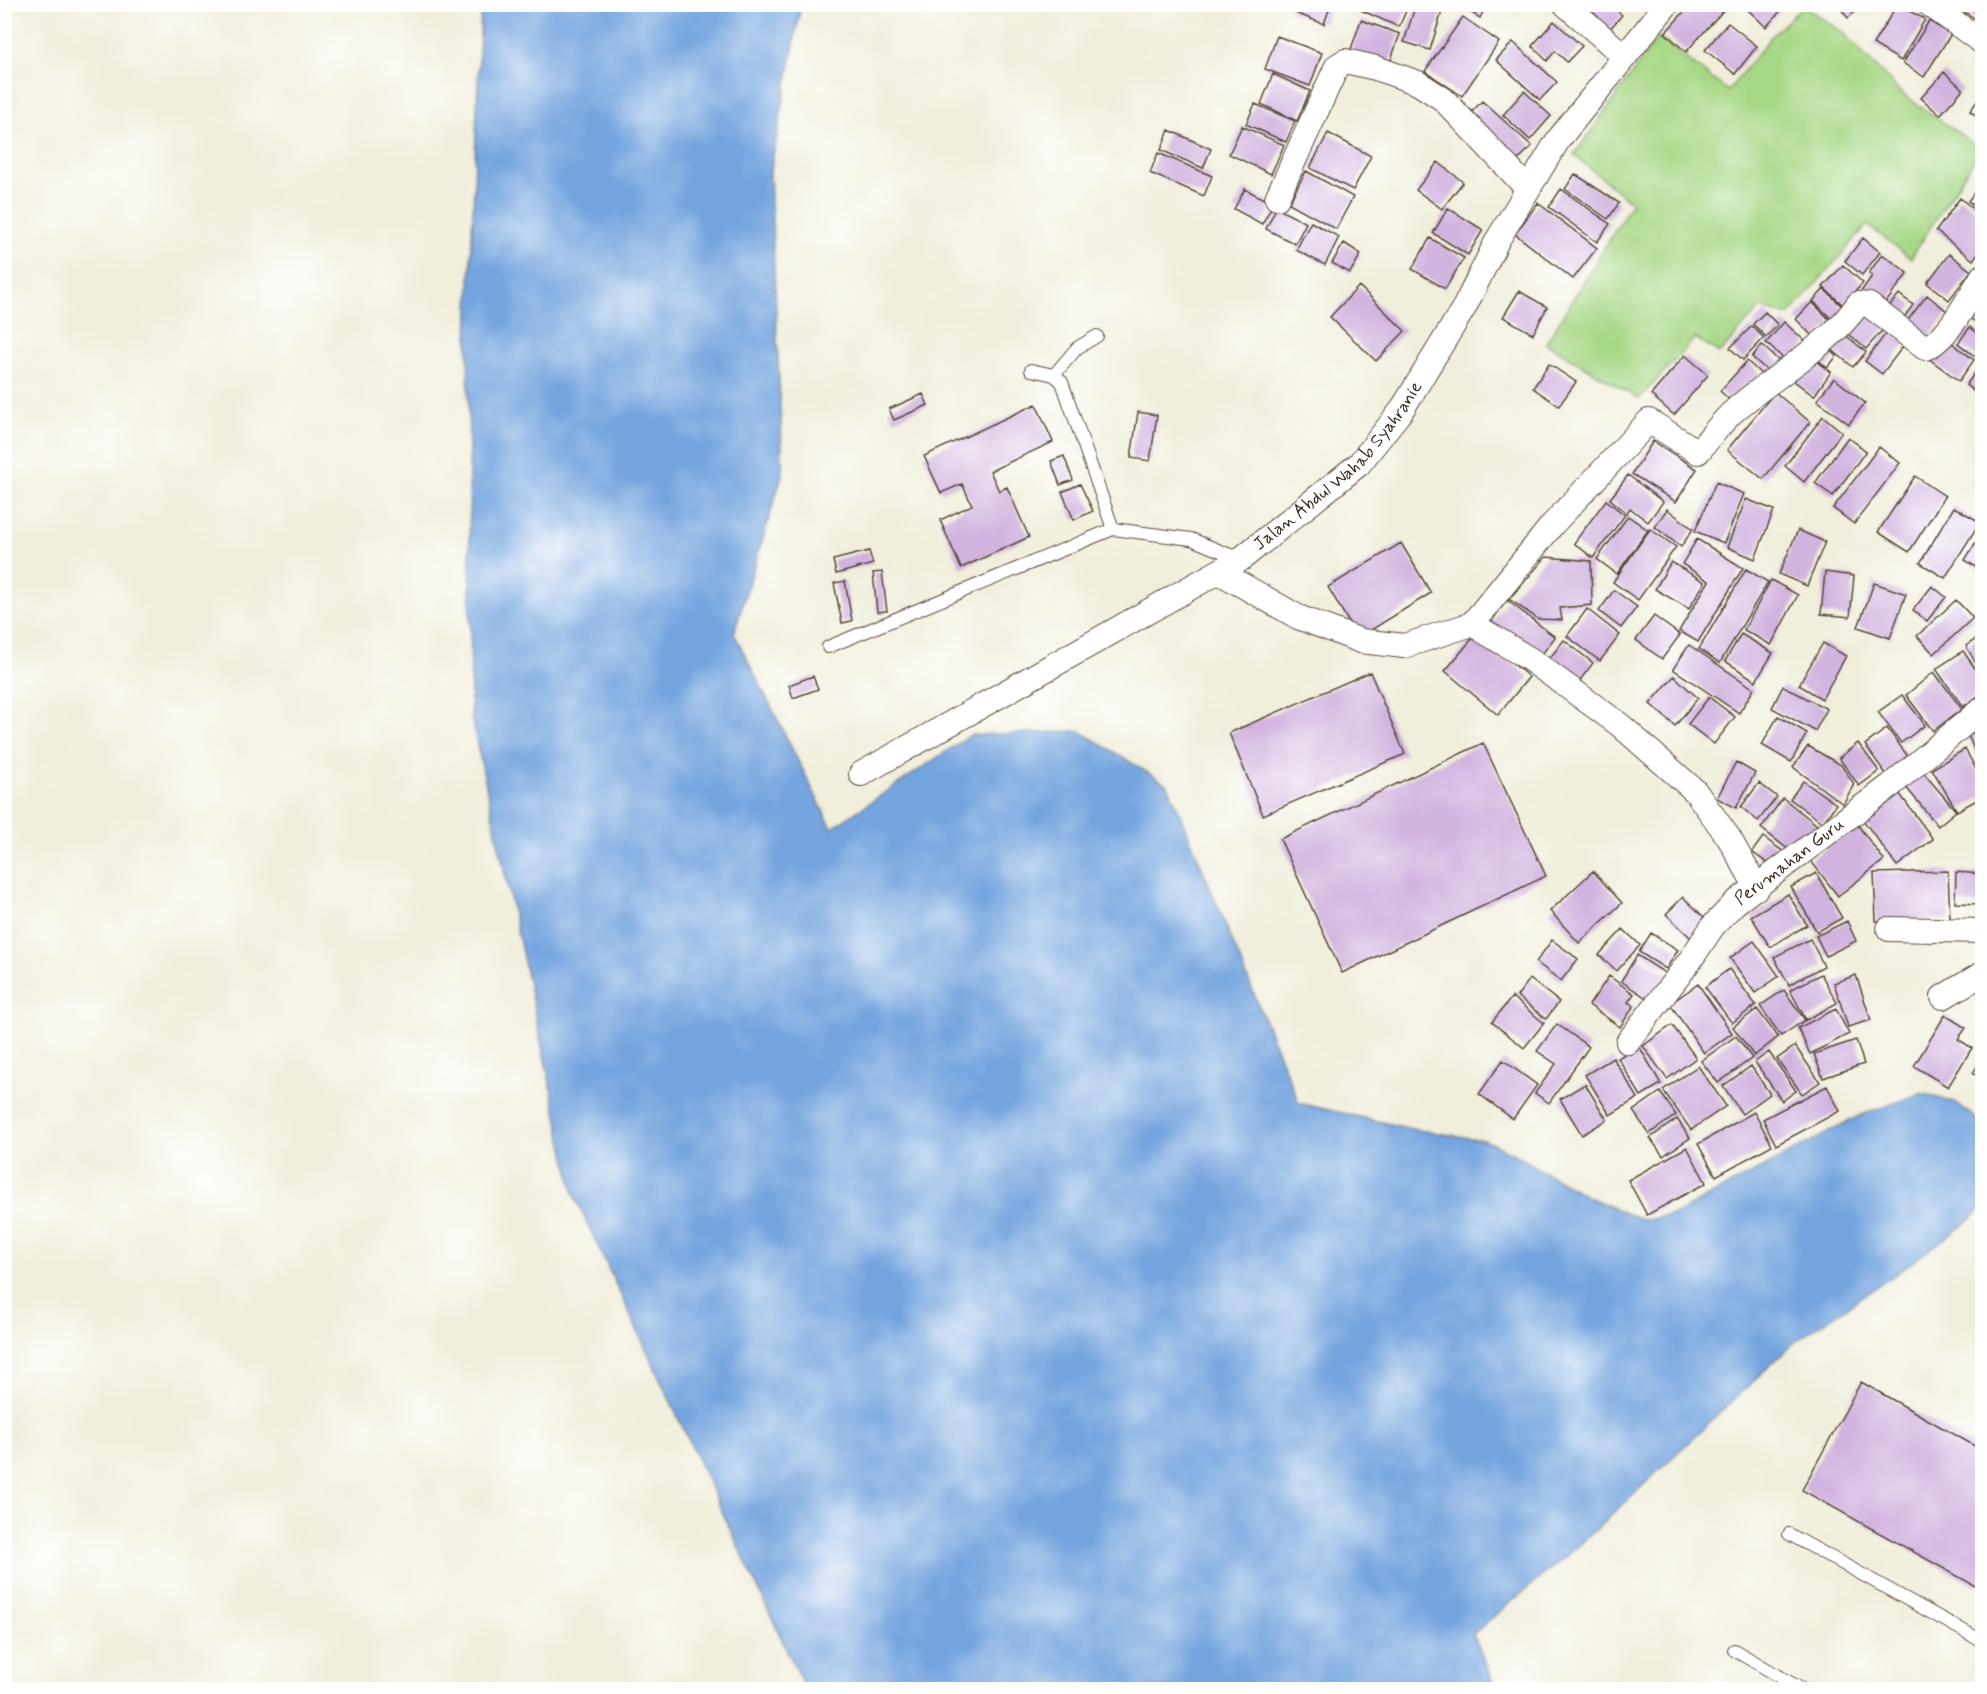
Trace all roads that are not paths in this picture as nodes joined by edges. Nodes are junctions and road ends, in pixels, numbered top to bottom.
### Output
1 (1565, 4) edge
2 (1667, 4) edge
3 (1929, 4) edge
4 (1983, 42) edge
5 (1624, 56) junction
6 (1527, 189) junction
7 (1277, 198) dead end
8 (1983, 277) edge
9 (1097, 336) dead end
10 (1031, 370) dead end
11 (1054, 375) junction
12 (1113, 529) junction
13 (1241, 559) junction
14 (1219, 572) junction
15 (1472, 624) junction
16 (828, 647) dead end
17 (1983, 709) edge
18 (861, 774) dead end
19 (1757, 888) junction
20 (1889, 929) dead end
21 (1983, 931) edge
22 (1983, 974) edge
23 (1943, 997) dead end
24 (1628, 1042) dead end
25 (1789, 1534) dead end
26 (1983, 1641) edge
27 (1734, 1650) dead end
28 (1803, 1689) edge

1 - 5 street
2 - 5 street, Jalan Abdul Wahab Syahranie
3 - 4 street
5 - 6 street, Jalan Abdul Wahab Syahranie
6 - 7 street
6 - 13 street, Jalan Abdul Wahab Syahranie
8 - 15 street
9 - 11 lane
10 - 11 lane
11 - 12 lane
12 - 13 lane
12 - 16 lane
13 - 14 street, Jalan Abdul Wahab Syahranie
14 - 15 street
14 - 18 street, Jalan Abdul Wahab Syahranie
15 - 19 street
17 - 19 street, Perumahan Guru
19 - 24 street, Perumahan Guru
20 - 21 street
22 - 23 street
25 - 26 lane
27 - 28 lane

